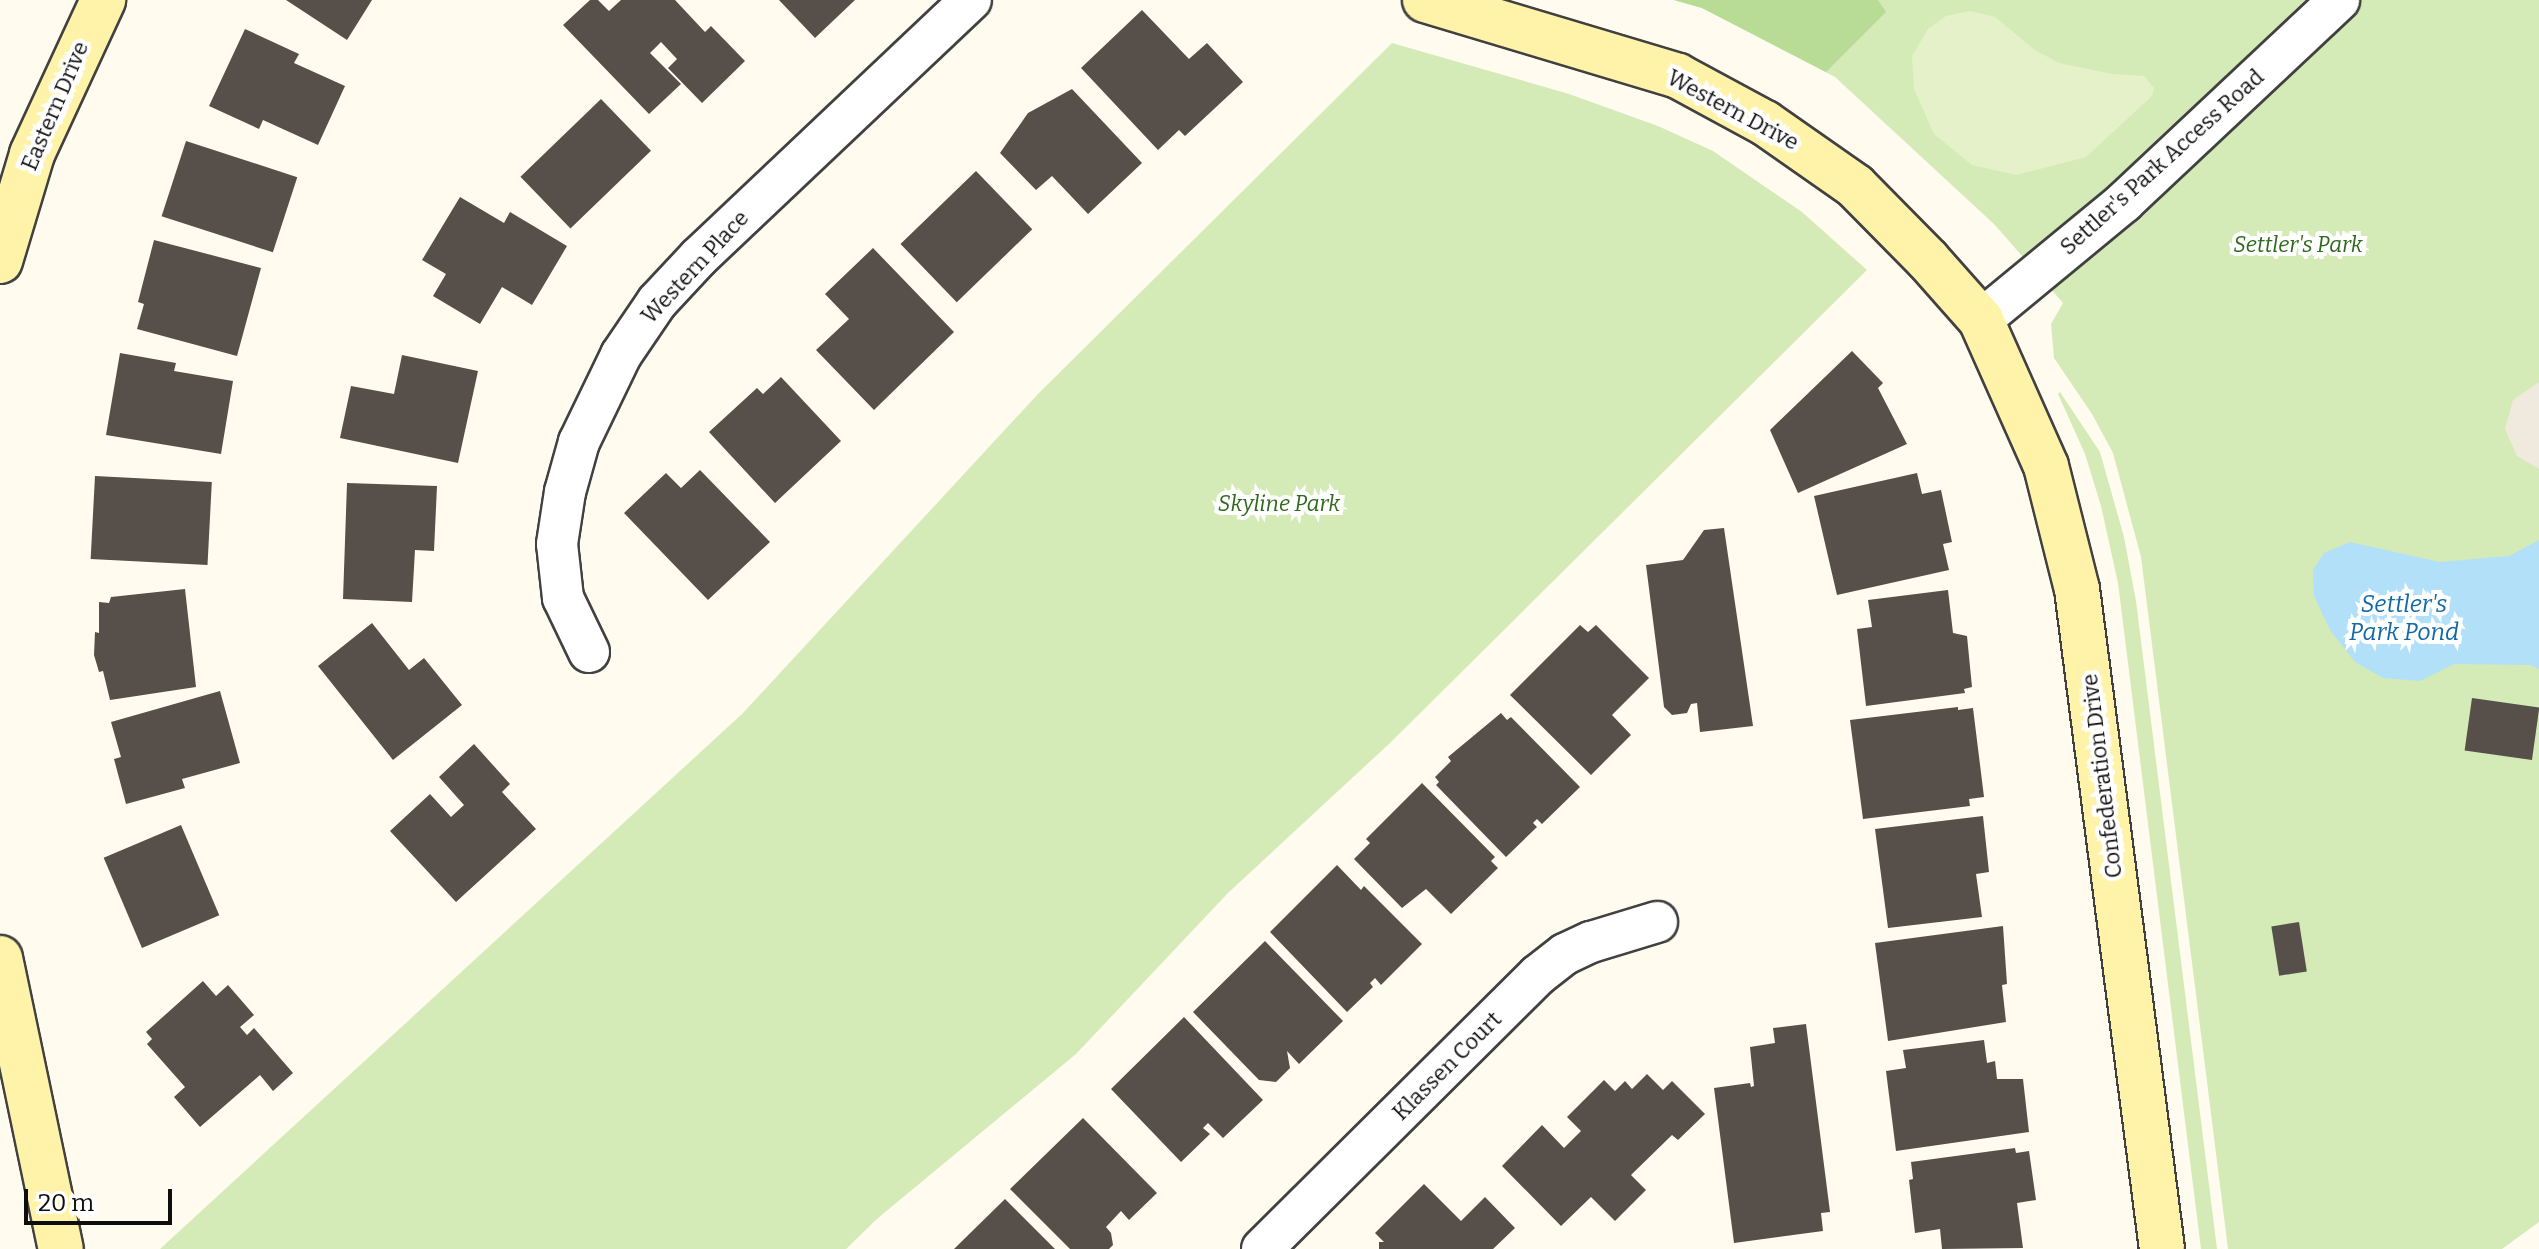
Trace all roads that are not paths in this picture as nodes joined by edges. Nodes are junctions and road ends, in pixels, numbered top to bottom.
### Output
1 (103, 0) edge
2 (971, 0) edge
3 (1425, 0) edge
4 (2339, 0) edge
5 (0, 261) edge
6 (1981, 320) junction
7 (589, 652) dead end
8 (1657, 922) dead end
9 (0, 958) edge
10 (7, 1025) edge
11 (61, 1249) edge
12 (1262, 1249) edge
13 (2162, 1249) edge

1 - 5 street, Eastern Drive
2 - 7 street, Western Place
3 - 6 street, Western Drive
4 - 6 street, Settler's Park Access Road
6 - 13 street, Confederation Drive
8 - 12 street, Klassen Court
9 - 10 street
10 - 11 street

